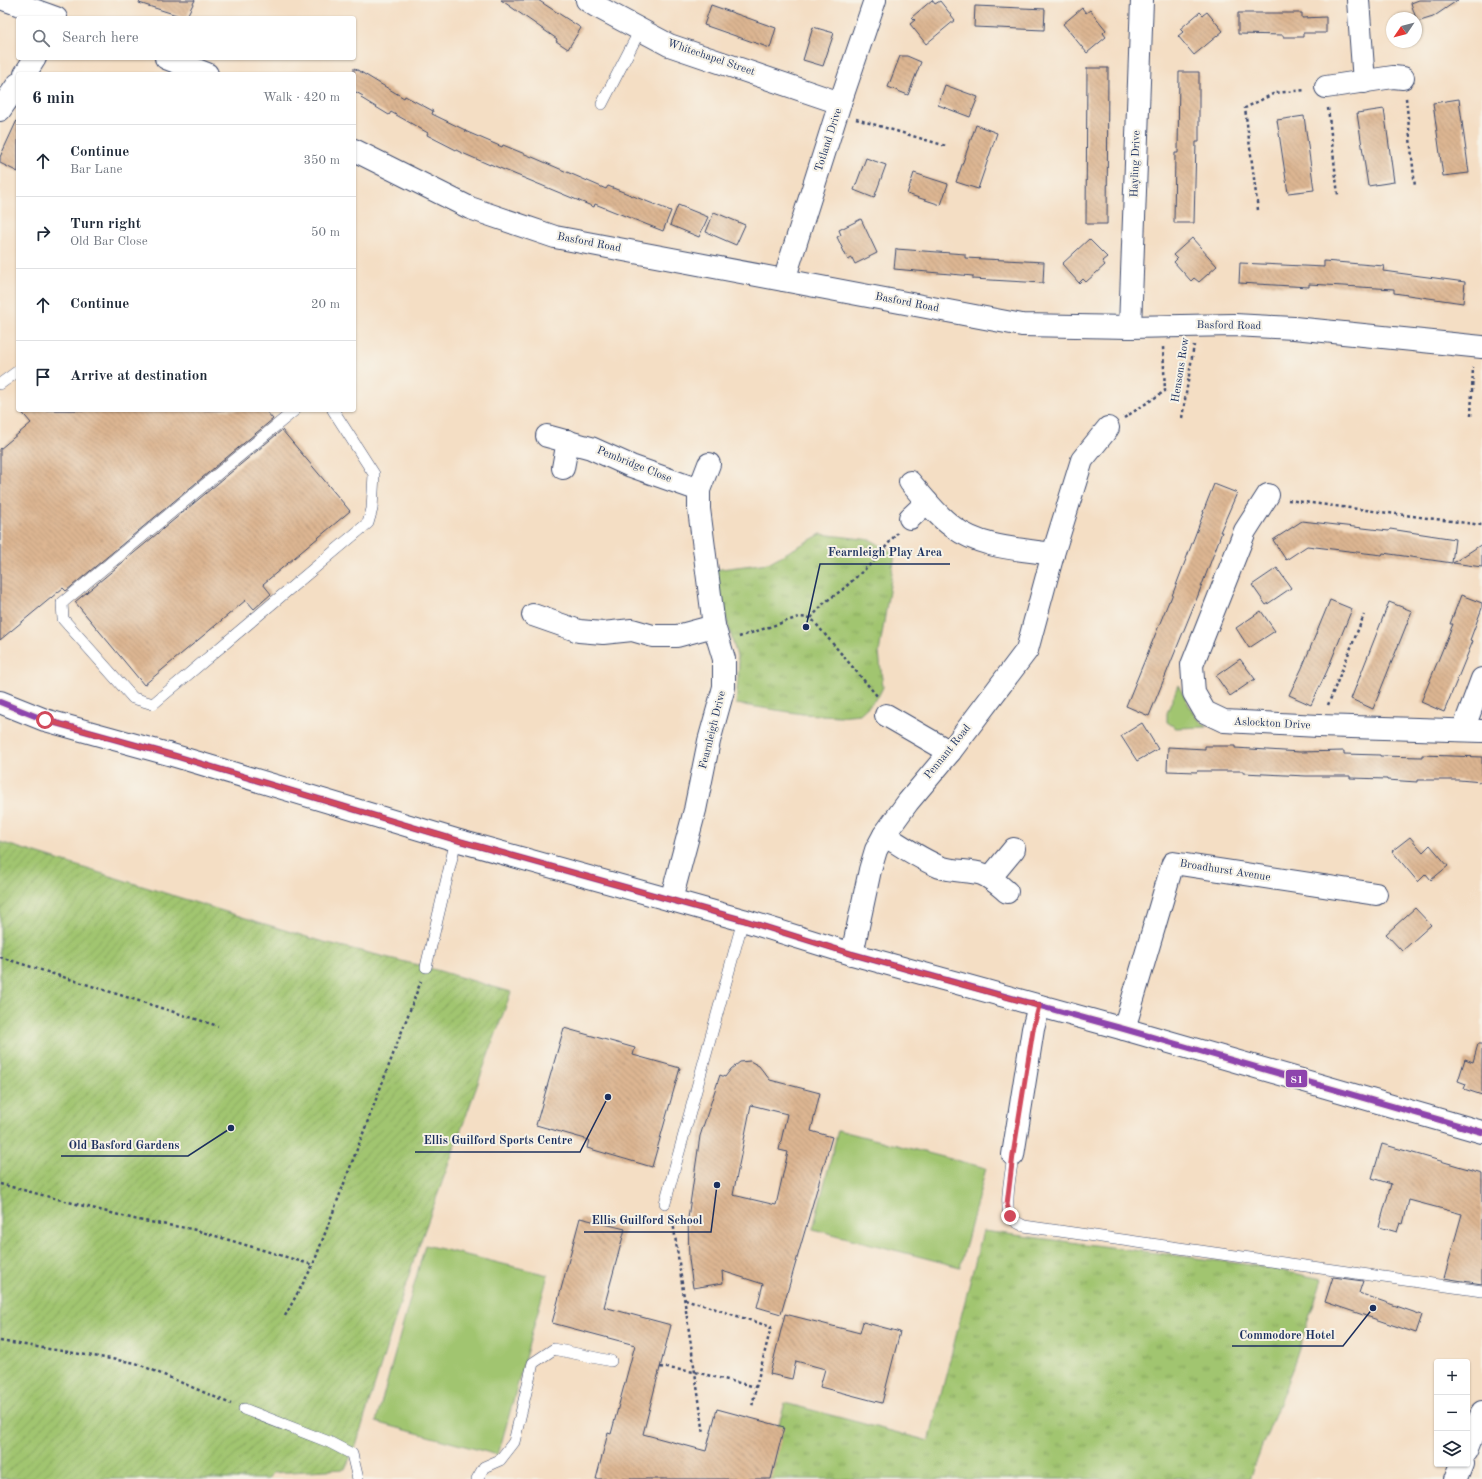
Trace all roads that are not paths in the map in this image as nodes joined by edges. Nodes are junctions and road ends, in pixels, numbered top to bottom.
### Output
1 (6, 0) edge
2 (587, 0) edge
3 (875, 0) edge
4 (1142, 0) edge
5 (1358, 0) edge
6 (55, 13) edge
7 (640, 30) junction
8 (34, 60) edge
9 (171, 60) edge
10 (26, 72) edge
11 (202, 72) edge
12 (1404, 78) road end
13 (1364, 82) junction
14 (16, 87) edge
15 (1326, 87) road end
16 (602, 104) dead end
17 (839, 108) junction
18 (0, 110) edge
19 (356, 151) edge
20 (784, 280) junction
21 (1130, 327) junction
22 (1478, 347) edge
23 (16, 372) edge
24 (0, 384) edge
25 (293, 412) edge
26 (334, 412) edge
27 (1108, 428) road end
28 (547, 436) dead end
29 (568, 441) junction
30 (709, 464) dead end
31 (563, 468) dead end
32 (910, 482) dead end
33 (699, 490) junction
34 (1268, 495) road end
35 (927, 502) junction
36 (910, 518) road end
37 (1053, 554) junction
38 (533, 614) dead end
39 (716, 634) junction
40 (1482, 679) edge
41 (0, 702) edge
42 (886, 715) road end
43 (1473, 730) edge
44 (950, 752) junction
45 (884, 835) junction
46 (456, 840) junction
47 (1014, 849) dead end
48 (990, 878) junction
49 (1007, 892) dead end
50 (1376, 894) dead end
51 (671, 900) junction
52 (743, 920) junction
53 (852, 954) junction
54 (426, 967) road end
55 (1039, 1006) junction
56 (1124, 1030) junction
57 (1482, 1132) edge
58 (1013, 1155) joint
59 (665, 1203) road end
60 (1482, 1291) edge
61 (611, 1361) dead end
62 (244, 1409) road end
63 (1482, 1412) edge
64 (1470, 1443) edge
65 (1461, 1467) edge
66 (358, 1479) edge
67 (477, 1479) edge
68 (1456, 1479) edge

1 - 6 main road
2 - 7 main road, Whitechapel Street
3 - 17 main road, Totland Drive
4 - 21 main road, Hayling Drive
5 - 13 main road
7 - 16 lane
7 - 17 main road, Whitechapel Street
8 - 10 main road
9 - 11 main road
12 - 13 main road
13 - 15 main road
14 - 18 main road
17 - 20 main road, Totland Drive
19 - 20 main road, Basford Road
20 - 21 main road, Basford Road
21 - 22 main road, Basford Road
23 - 24 lane
25 - 26 lane
27 - 37 main road, Pennant Road
28 - 29 main road, Pembridge Close
29 - 31 main road
29 - 33 main road, Pembridge Close
30 - 33 main road, Fearnleigh Drive
32 - 35 main road
33 - 39 main road, Fearnleigh Drive
34 - 43 main road, Aslockton Drive
35 - 36 main road
35 - 37 main road
37 - 44 main road, Pennant Road
38 - 39 main road
39 - 51 main road, Fearnleigh Drive
40 - 43 main road
41 - 46 main road
42 - 44 main road
44 - 45 main road, Pennant Road
45 - 48 main road
45 - 53 main road, Pennant Road
46 - 51 main road
46 - 54 lane
47 - 48 main road
48 - 49 main road
50 - 56 main road, Broadhurst Avenue
51 - 52 main road
52 - 53 main road
52 - 59 lane
53 - 55 main road
55 - 56 main road
55 - 58 main road
56 - 57 main road
58 - 60 lane
61 - 67 lane
62 - 66 lane
63 - 64 main road
65 - 68 main road

